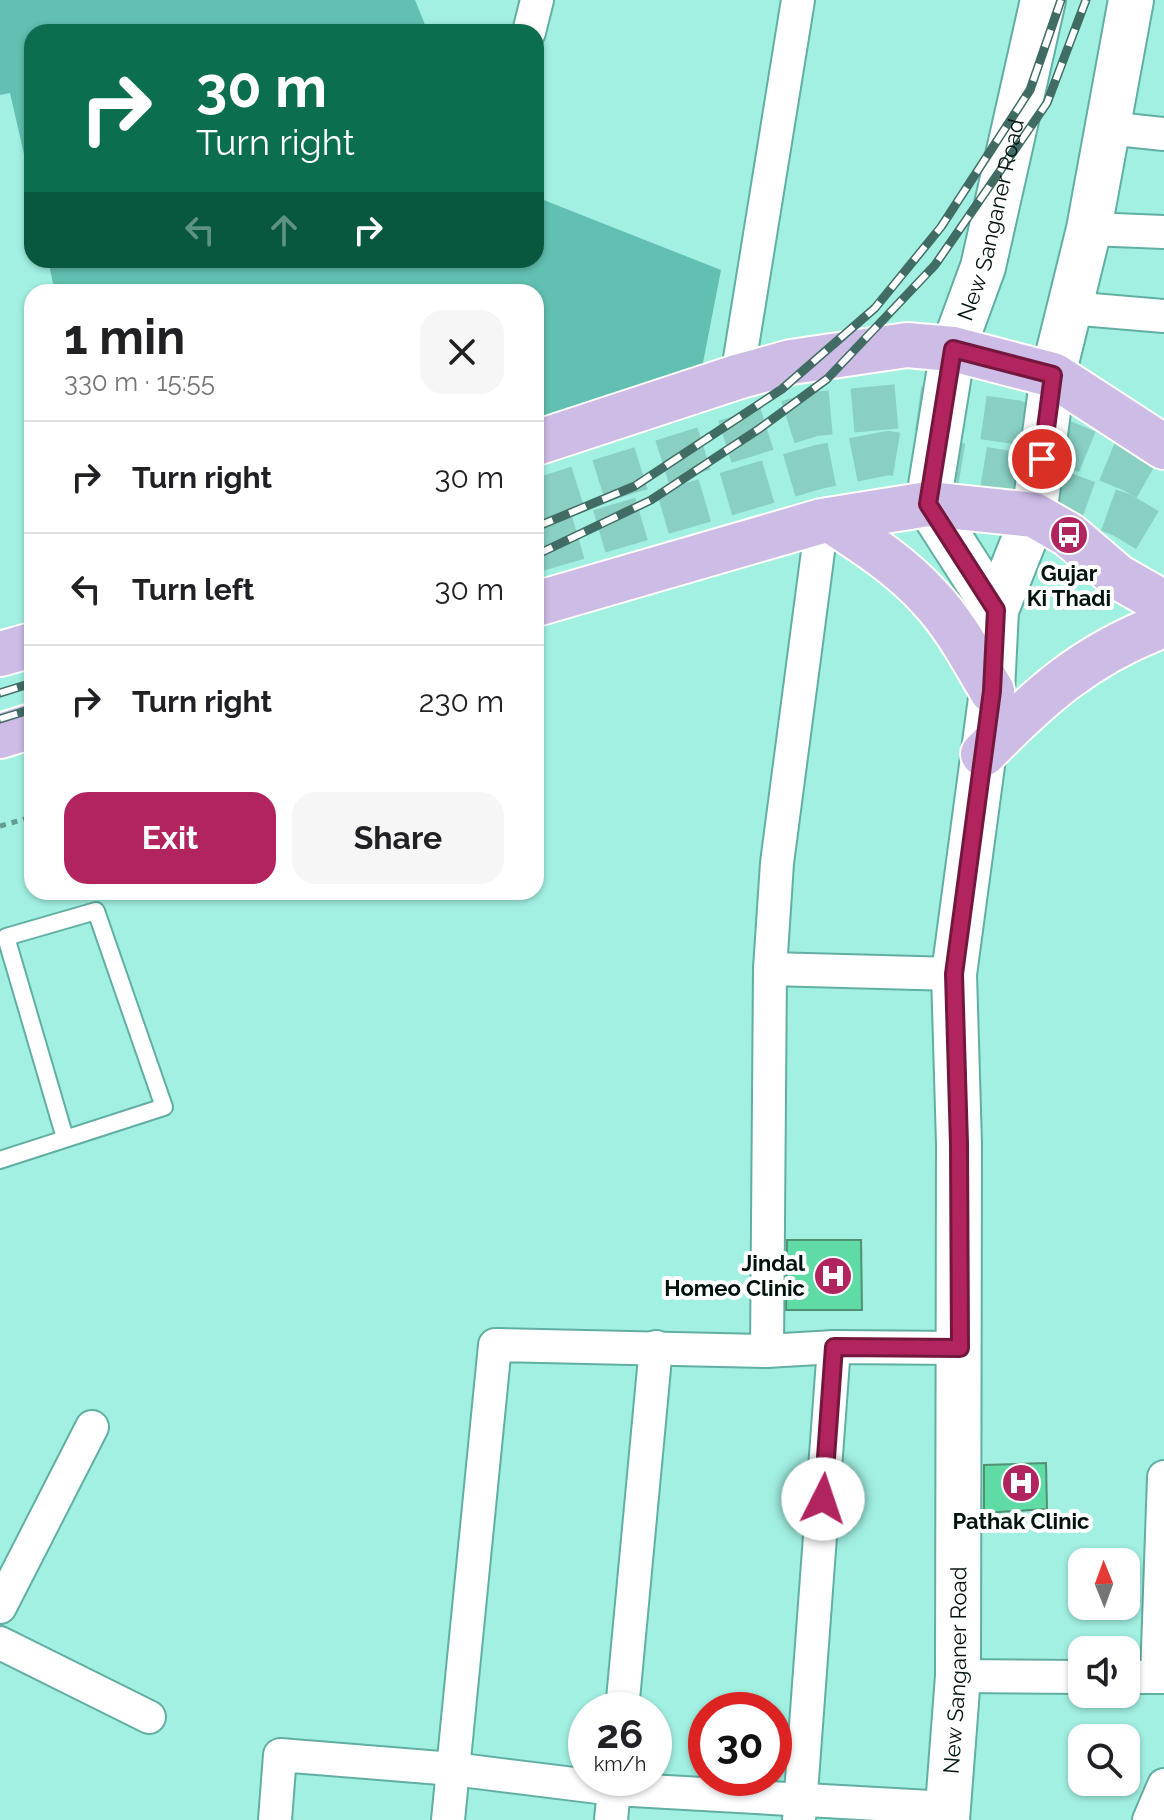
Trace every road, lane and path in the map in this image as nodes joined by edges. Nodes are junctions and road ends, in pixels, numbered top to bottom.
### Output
1 (537, 0) edge
2 (798, 0) edge
3 (1043, 0) edge
4 (1131, 0) edge
5 (531, 24) edge
6 (1107, 128) junction
7 (1164, 134) edge
8 (1089, 229) junction
9 (1164, 232) edge
10 (1069, 308) junction
11 (1164, 316) edge
12 (953, 349) junction
13 (1053, 375) junction
14 (737, 377) junction
15 (544, 440) edge
16 (1164, 447) edge
17 (928, 504) junction
18 (1034, 515) junction
19 (826, 520) junction
20 (544, 602) edge
21 (1164, 603) edge
22 (996, 610) junction
23 (1164, 625) edge
24 (24, 647) edge
25 (0, 654) edge
26 (992, 691) junction
27 (24, 728) edge
28 (0, 736) edge
29 (983, 754) junction
30 (24, 819) edge
31 (0, 826) edge
32 (770, 969) junction
33 (954, 974) junction
34 (65, 1138) junction
35 (0, 1160) edge
36 (656, 1347) junction
37 (834, 1347) junction
38 (960, 1348) junction
39 (767, 1351) junction
40 (92, 1427) dead end
41 (1164, 1477) edge
42 (0, 1607) edge
43 (0, 1643) edge
44 (958, 1676) junction
45 (1068, 1677) edge
46 (1149, 1677) edge
47 (624, 1692) edge
48 (149, 1717) dead end
49 (453, 1769) junction
50 (1164, 1785) edge
51 (568, 1788) edge
52 (614, 1796) edge
53 (800, 1811) edge
54 (948, 1814) edge
55 (275, 1820) edge
56 (448, 1820) edge
57 (1149, 1820) edge

1 - 5 street
2 - 14 street
3 - 12 street, New Sanganer Road
4 - 6 street, New Sanganer Road
6 - 7 street
6 - 8 street, New Sanganer Road
8 - 9 street
8 - 10 street, New Sanganer Road
10 - 11 street
10 - 13 street, New Sanganer Road
12 - 13 main road
12 - 14 main road
12 - 17 street, New Sanganer Road
13 - 16 main road
13 - 18 street, New Sanganer Road
14 - 15 main road
17 - 18 main road
17 - 19 main road
17 - 22 street
18 - 21 main road
18 - 22 street, New Sanganer Road
19 - 20 main road
19 - 26 main road
19 - 32 street
22 - 26 street, New Sanganer Road
23 - 29 main road
24 - 25 main road
26 - 29 street, New Sanganer Road
27 - 28 main road
29 - 33 street, New Sanganer Road
30 - 31 path
32 - 33 street
32 - 39 street
33 - 38 street, New Sanganer Road
34 - 34 lane
34 - 35 lane
36 - 39 street
36 - 47 street
36 - 49 street
37 - 38 street
37 - 39 street
37 - 53 street
38 - 44 street, New Sanganer Road
40 - 42 street
41 - 46 street
43 - 48 street
44 - 45 street
44 - 54 street, New Sanganer Road
49 - 51 street
49 - 55 street
49 - 56 street
50 - 57 street
52 - 53 street
53 - 54 street

